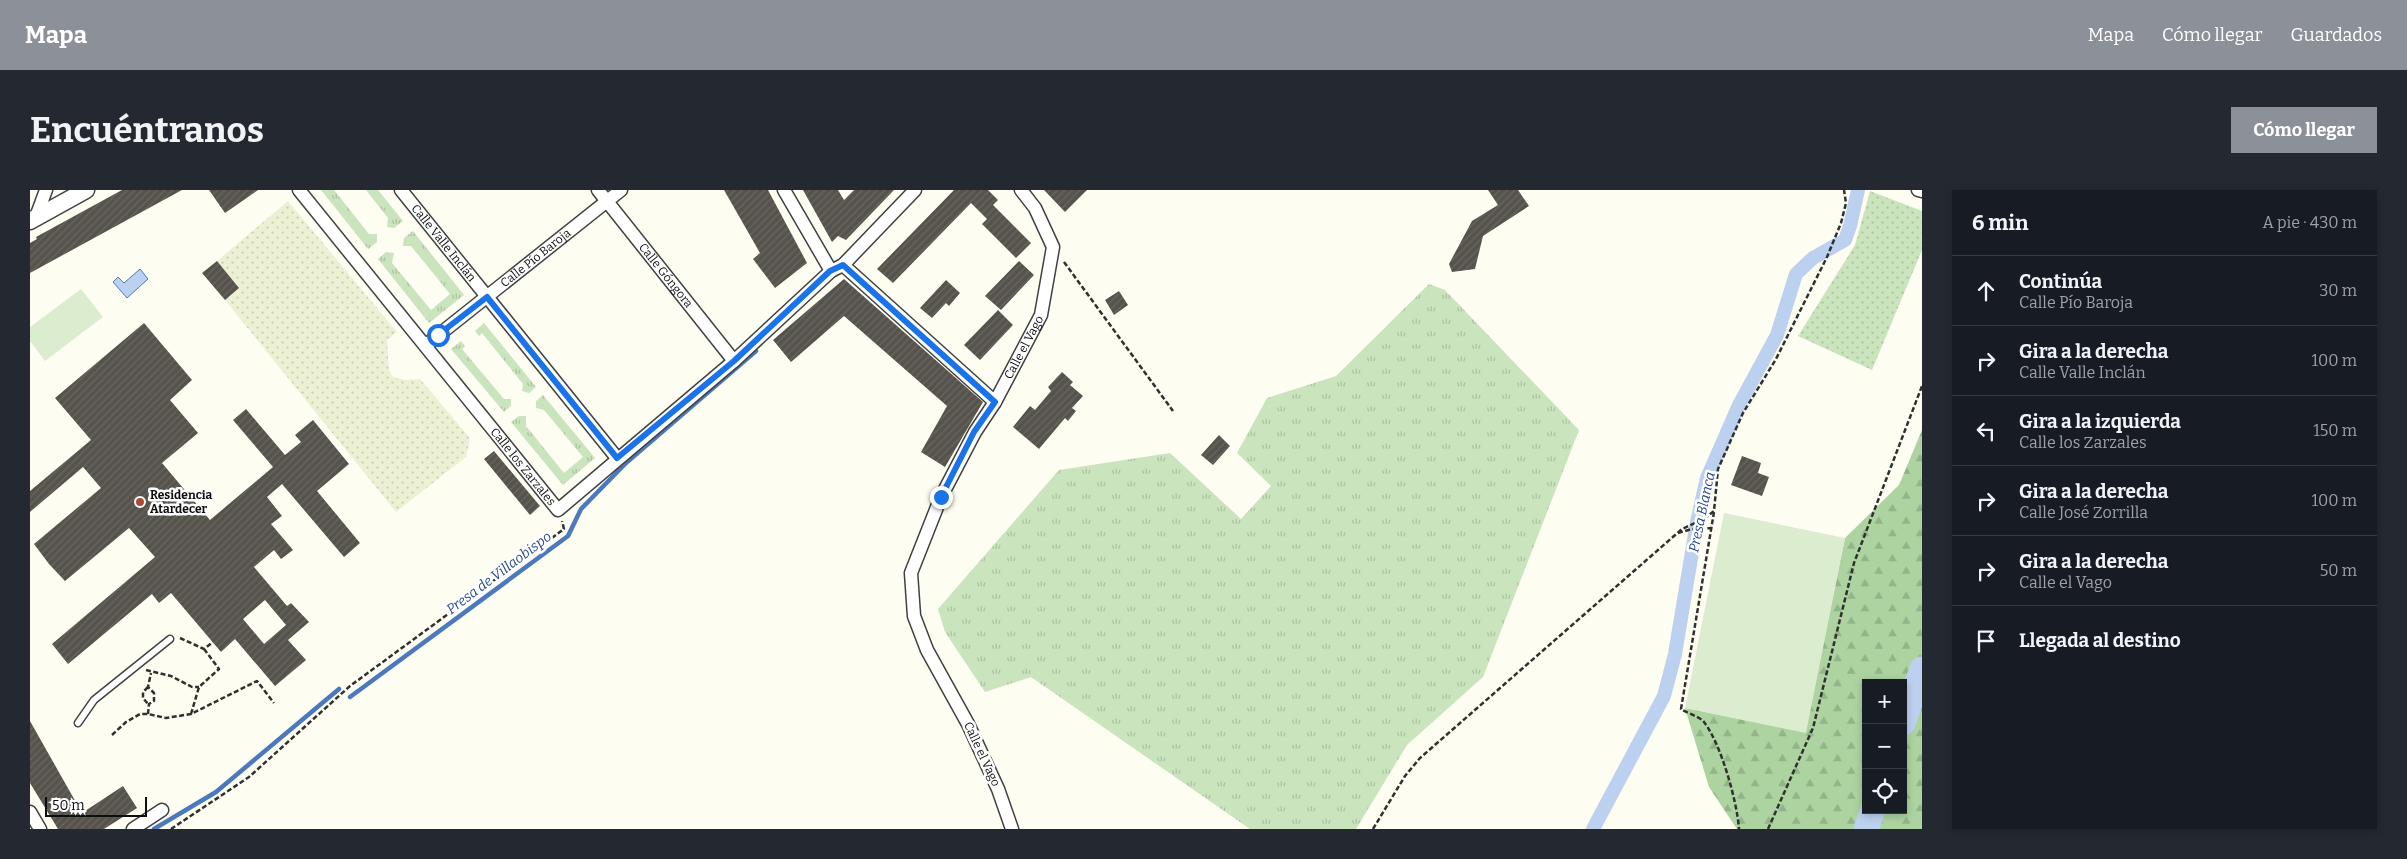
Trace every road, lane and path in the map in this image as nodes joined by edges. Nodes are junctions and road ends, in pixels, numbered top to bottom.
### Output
1 (46, 190) edge
2 (86, 190) edge
3 (299, 190) edge
4 (401, 190) edge
5 (598, 190) edge
6 (621, 190) edge
7 (784, 190) edge
8 (915, 190) edge
9 (1021, 190) edge
10 (1844, 190) edge
11 (1918, 190) edge
12 (1922, 191) edge
13 (608, 202) junction
14 (33, 219) edge
15 (1053, 247) junction
16 (843, 265) junction
17 (830, 271) junction
18 (487, 297) junction
19 (426, 345) junction
20 (734, 361) junction
21 (1922, 386) edge
22 (995, 402) junction
23 (1173, 411) dead end
24 (617, 458) junction
25 (558, 510) junction
26 (1714, 510) junction
27 (1711, 528) junction
28 (1677, 533) junction
29 (170, 639) joint
30 (213, 642) dead end
31 (204, 649) junction
32 (139, 664) junction
33 (151, 673) junction
34 (148, 687) junction
35 (198, 687) junction
36 (274, 703) dead end
37 (148, 704) junction
38 (148, 714) junction
39 (191, 714) junction
40 (78, 723) dead end
41 (112, 735) dead end
42 (162, 810) dead end
43 (30, 812) edge
44 (40, 829) edge
45 (133, 829) edge
46 (171, 829) edge
47 (1012, 829) edge
48 (1373, 829) edge
49 (1739, 829) edge
50 (1768, 829) edge

1 - 14 street
2 - 14 street
3 - 19 street, Calle los Zarzales
4 - 18 street, Calle Valle Inclán
5 - 13 street, Calle Góngora
6 - 13 street, Calle Pío Baroja
7 - 17 street
8 - 16 street, Calle los Zarzales
9 - 15 street
10 - 26 path
11 - 12 street
13 - 18 street, Calle Pío Baroja
13 - 20 street, Calle Góngora
15 - 22 street, Calle el Vago
15 - 23 path
16 - 17 street, Calle los Zarzales
16 - 22 street
17 - 20 street, Calle los Zarzales
18 - 19 street, Calle Pío Baroja
18 - 24 street, Calle Valle Inclán
19 - 25 street, Calle los Zarzales
20 - 24 street, Calle los Zarzales
21 - 50 path
22 - 47 street, Calle el Vago
24 - 25 street, Calle los Zarzales
25 - 46 path
26 - 27 path
26 - 28 path
27 - 28 path
27 - 49 path
28 - 48 path
29 - 31 path
29 - 32 lane
30 - 31 path
31 - 35 path
32 - 33 path
32 - 40 lane
33 - 34 path
33 - 35 path
34 - 37 path
34 - 37 path
35 - 39 path
36 - 39 path
37 - 38 path
38 - 39 path
38 - 41 path
42 - 45 street
43 - 44 street

